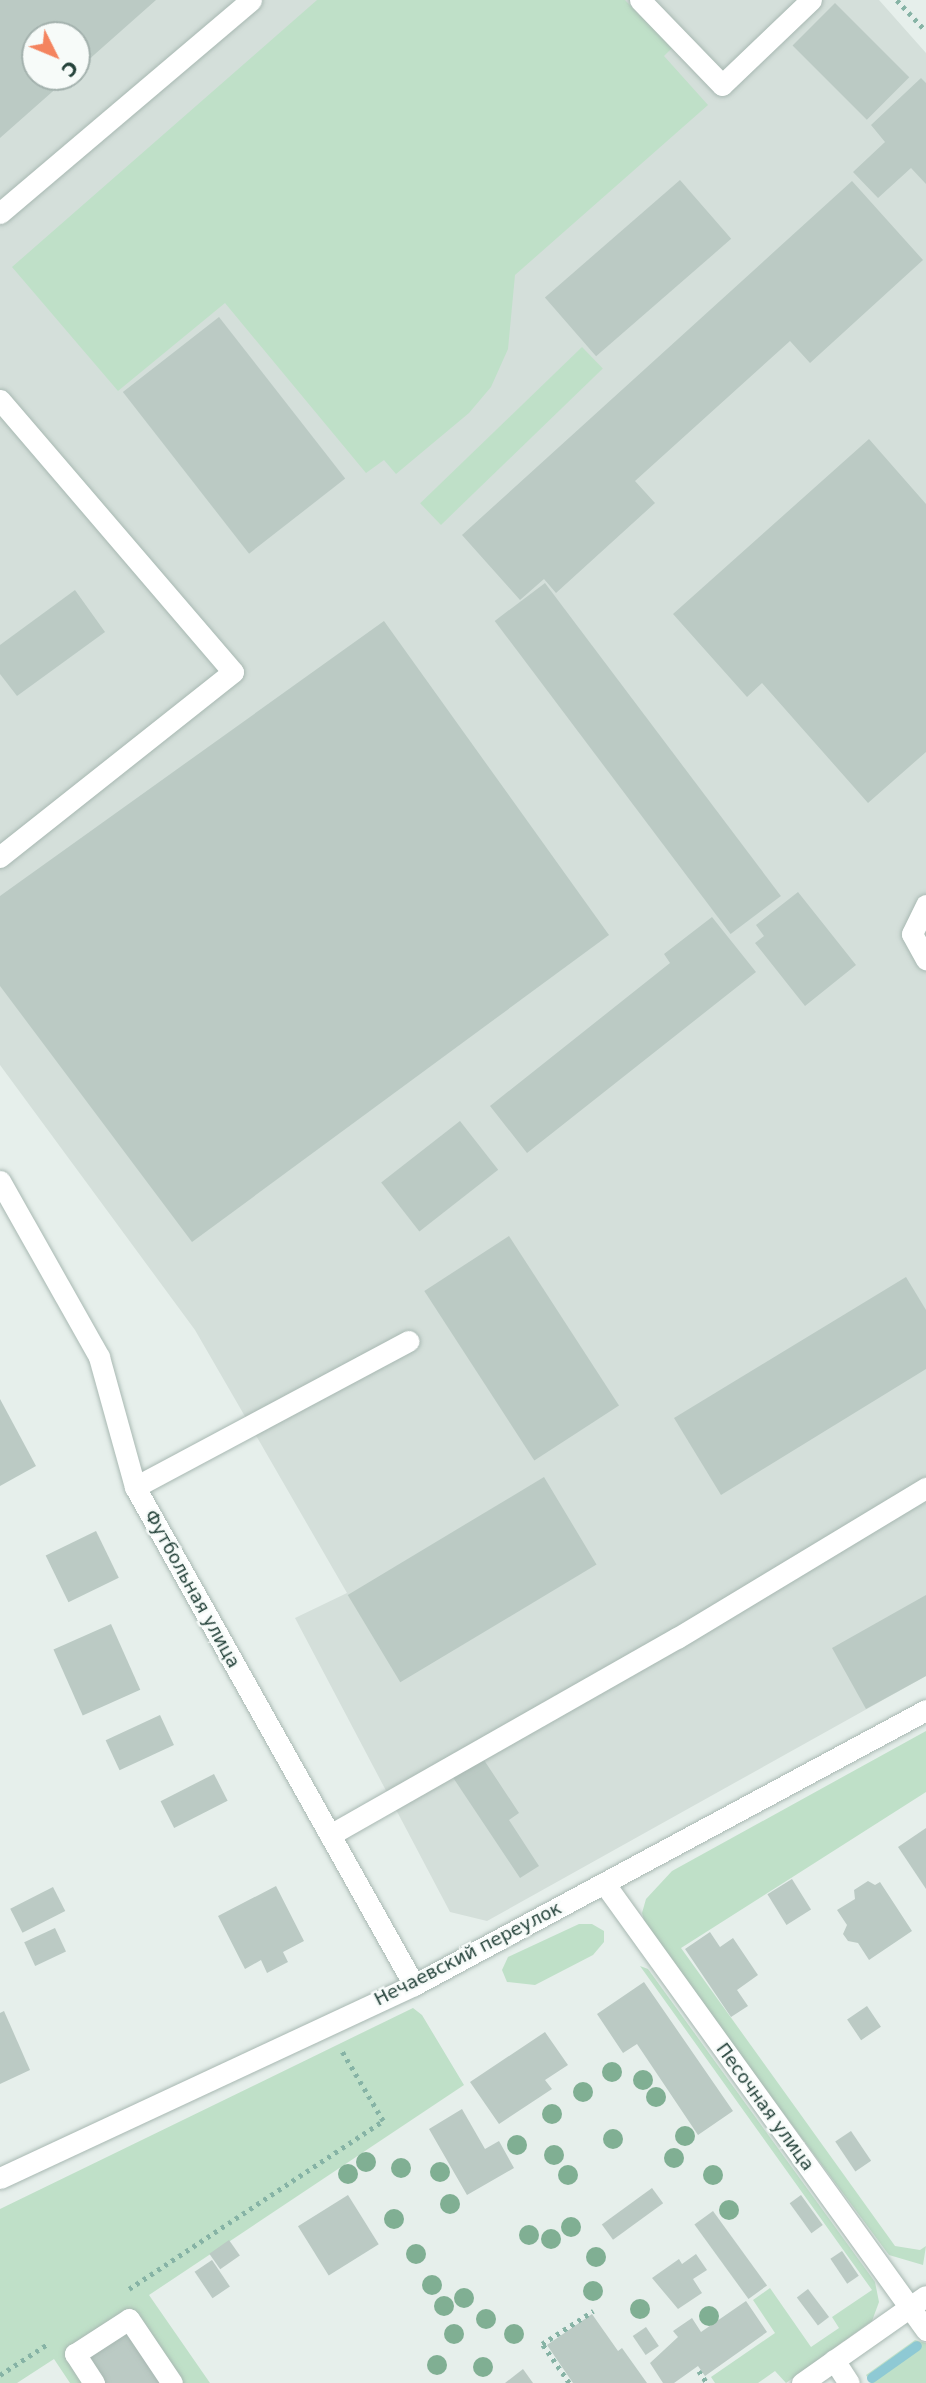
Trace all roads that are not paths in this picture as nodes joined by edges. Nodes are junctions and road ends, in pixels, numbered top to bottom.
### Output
1 (251, 0) edge
2 (640, 0) edge
3 (811, 0) edge
4 (0, 213) edge
5 (0, 400) edge
6 (0, 857) edge
7 (926, 905) edge
8 (926, 959) edge
9 (0, 1181) edge
10 (409, 1341) dead end
11 (135, 1487) junction
12 (926, 1488) edge
13 (926, 1710) edge
14 (330, 1835) junction
15 (604, 1884) junction
16 (414, 1985) junction
17 (0, 2178) edge
18 (918, 2302) edge
19 (926, 2329) edge
20 (834, 2360) junction
21 (94, 2383) edge
22 (172, 2383) edge
23 (802, 2383) edge
24 (849, 2383) edge

1 - 4 street
2 - 3 street
5 - 6 street
7 - 8 street
9 - 11 street, Футбольная улица
10 - 11 street
11 - 14 street, Футбольная улица
12 - 14 street
13 - 15 street, Нечаевский переулок
14 - 16 street, Футбольная улица
15 - 16 street, Нечаевский переулок
15 - 18 street, Песочная улица
16 - 17 street, Нечаевский переулок
18 - 19 street, Песочная улица
18 - 20 street
20 - 23 street
20 - 24 street
21 - 22 street

